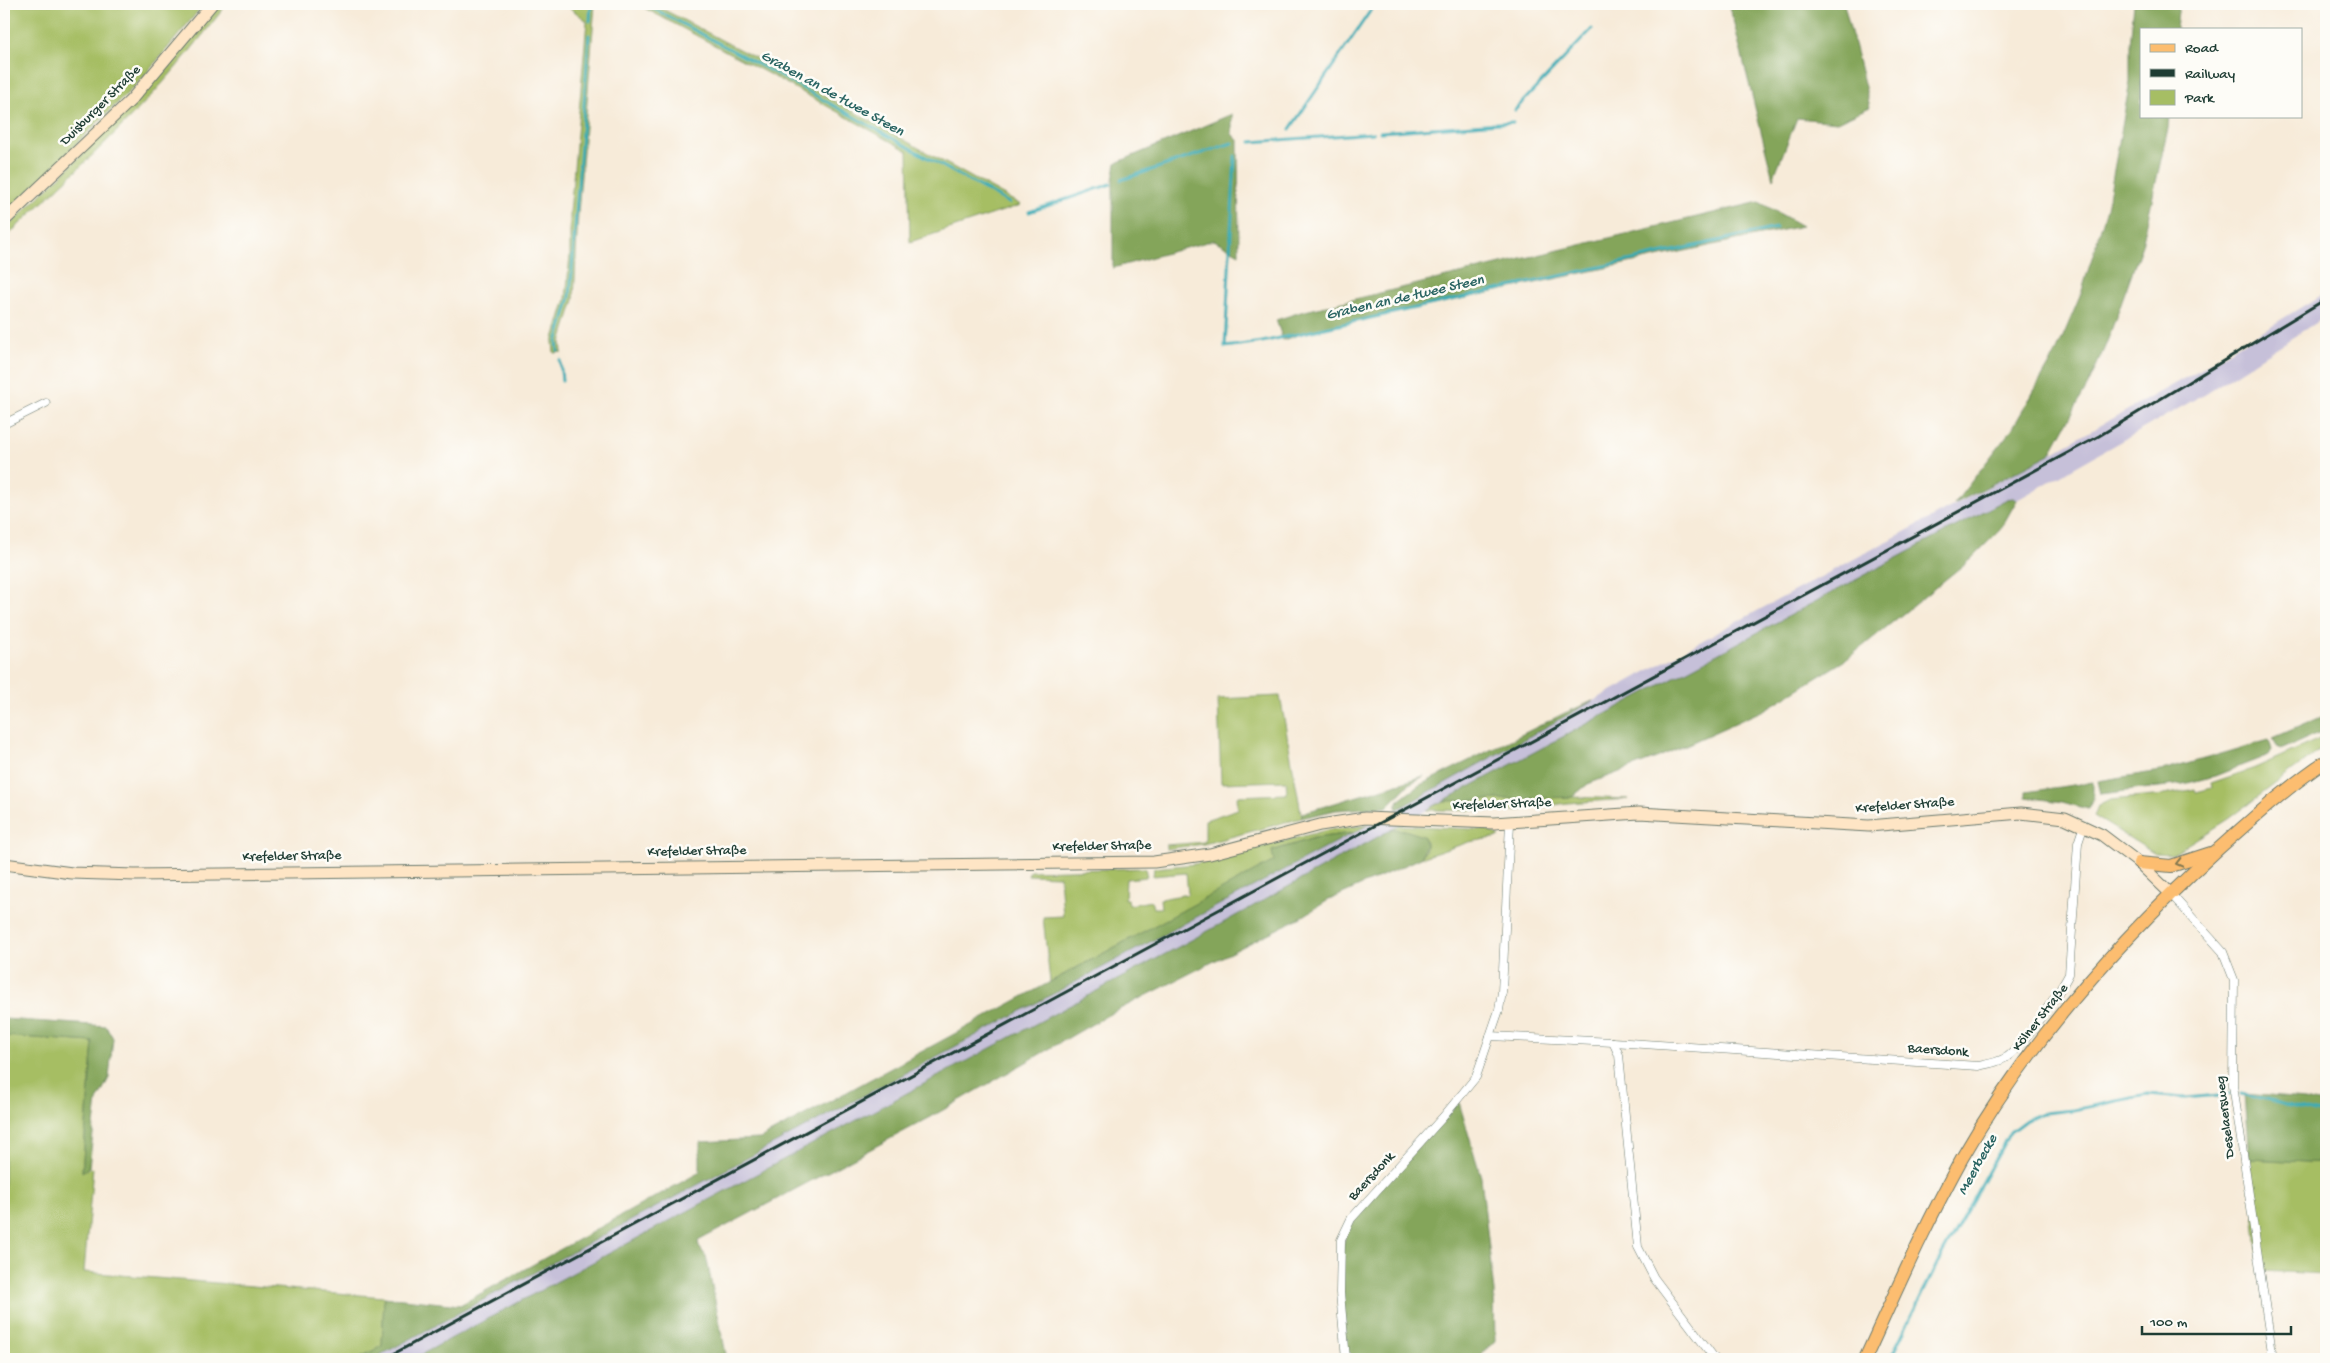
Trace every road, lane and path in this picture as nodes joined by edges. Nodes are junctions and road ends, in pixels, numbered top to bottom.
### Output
1 (212, 4) edge
2 (4, 221) edge
3 (46, 403) dead end
4 (4, 424) edge
5 (2326, 761) edge
6 (1510, 823) junction
7 (2084, 825) junction
8 (2218, 850) junction
9 (2139, 863) junction
10 (4, 864) edge
11 (2170, 893) junction
12 (1490, 1036) junction
13 (1613, 1042) junction
14 (1346, 1359) edge
15 (1715, 1359) edge
16 (1865, 1359) edge
17 (2273, 1359) edge

1 - 2 main road, Duisburger Straße
3 - 4 street
5 - 8 main road, Kölner Straße
6 - 7 main road, Krefelder Straße
6 - 10 main road, Krefelder Straße
6 - 12 street, Baersdonk
7 - 9 main road, Krefelder Straße
7 - 13 street, Baersdonk
8 -> 9 main road
8 - 11 main road, Kölner Straße
9 - 11 main road, Krefelder Straße
11 - 16 main road, Kölner Straße
11 - 17 street, Deselaersweg
12 - 13 street, Baersdonk
12 - 14 street, Baersdonk
13 - 15 street

